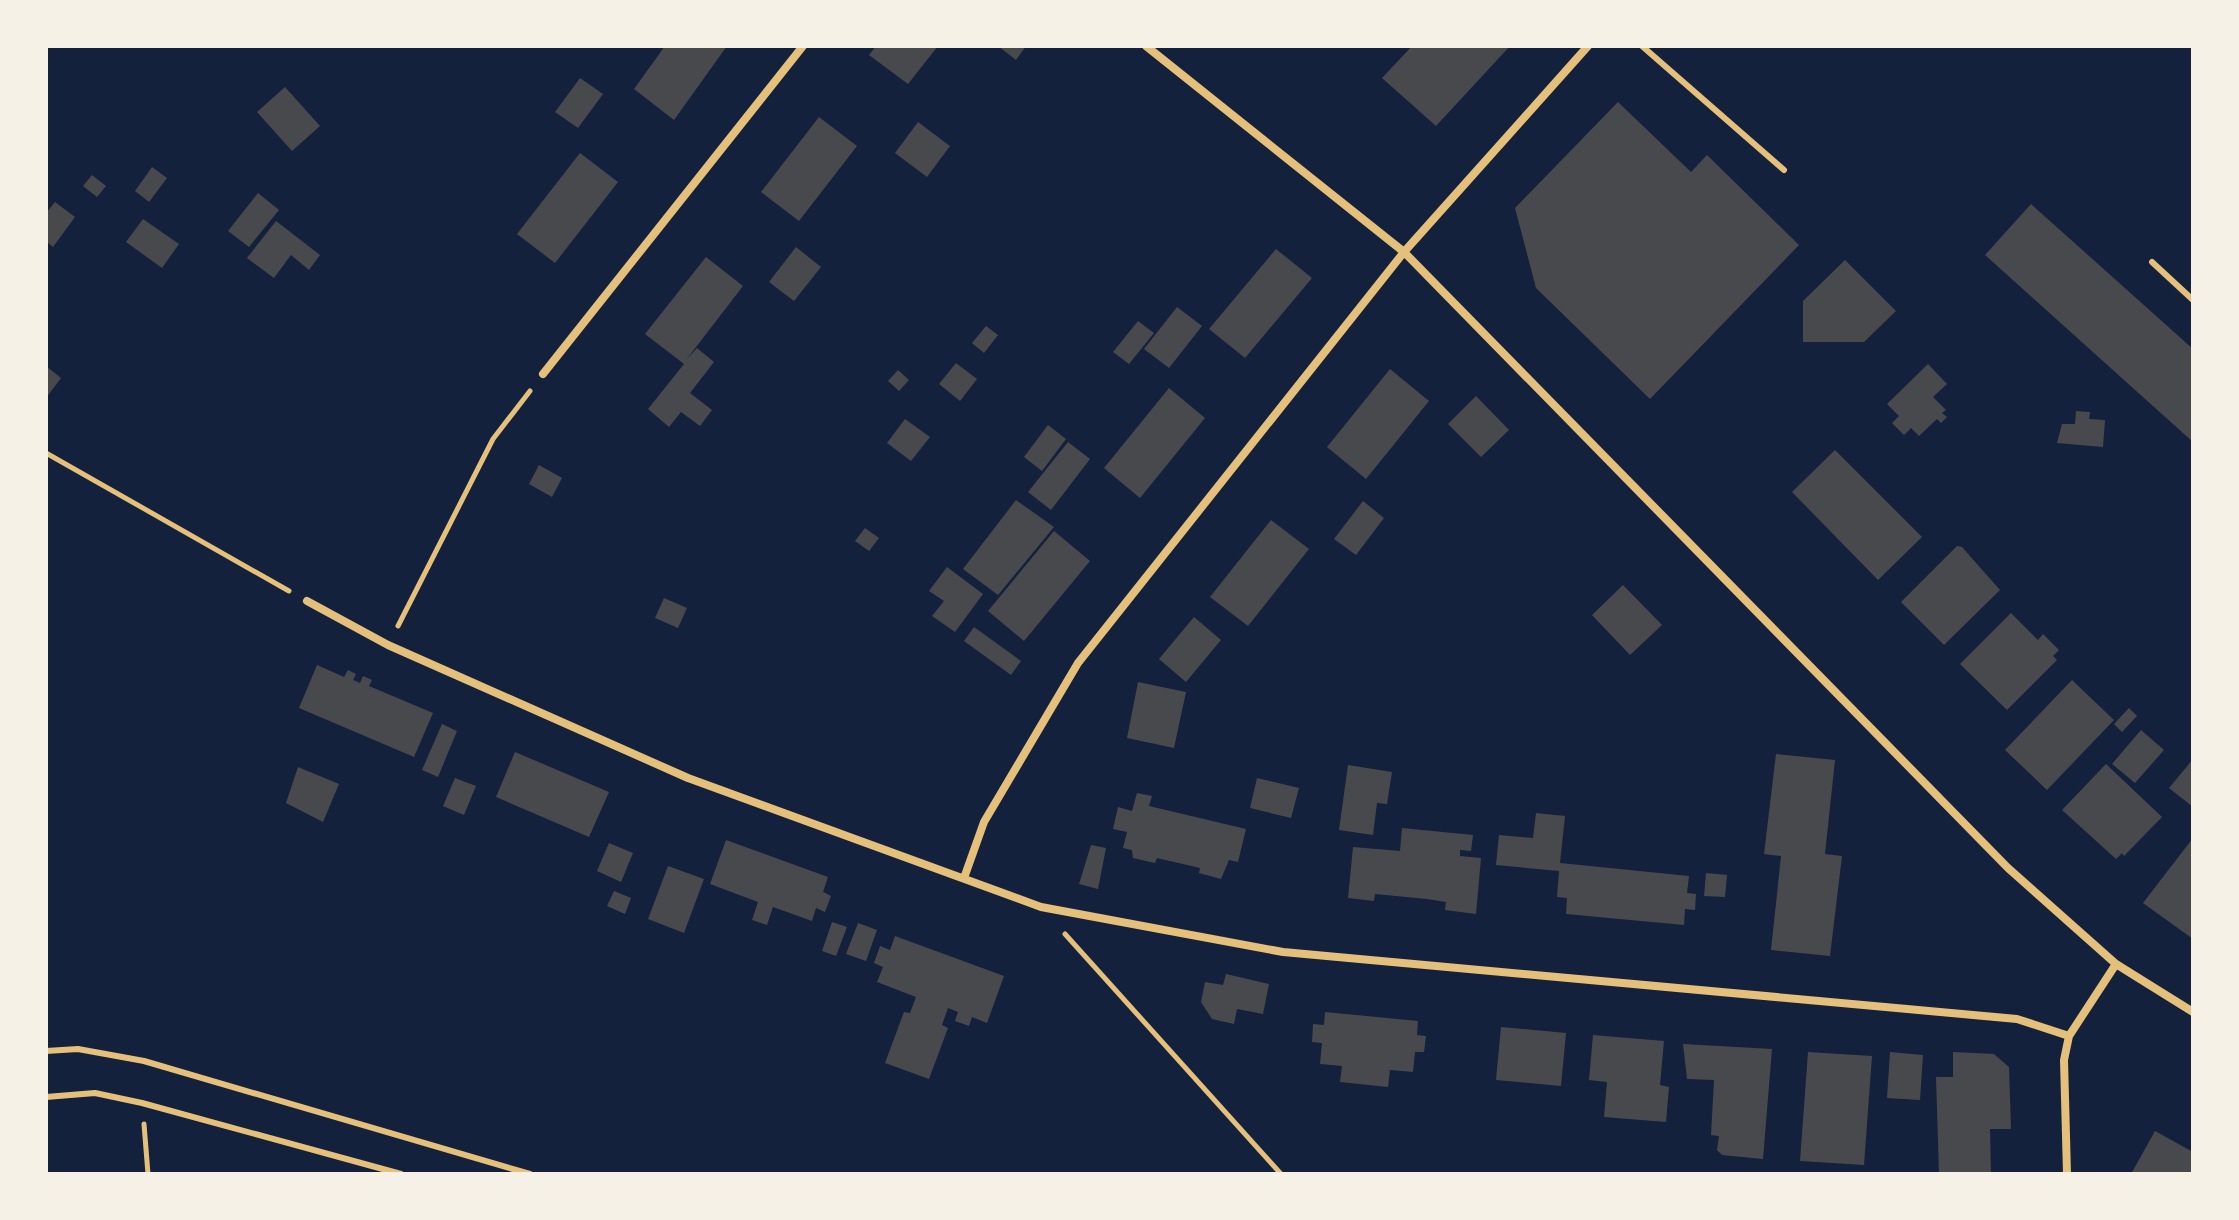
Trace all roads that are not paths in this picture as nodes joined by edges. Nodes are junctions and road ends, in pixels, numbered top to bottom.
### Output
1 (803, 46) edge
2 (1146, 46) edge
3 (1588, 46) edge
4 (1642, 46) edge
5 (1784, 170) dead end
6 (1404, 252) junction
7 (2152, 262) dead end
8 (2193, 300) edge
9 (543, 374) road end
10 (307, 601) road end
11 (964, 878) junction
12 (2116, 964) junction
13 (2193, 1012) edge
14 (2069, 1036) junction
15 (46, 1051) edge
16 (46, 1097) edge
17 (401, 1174) edge
18 (530, 1174) edge
19 (2067, 1174) edge

1 - 9 street
2 - 6 street
3 - 6 street
4 - 5 lane
6 - 11 street
6 - 12 street
7 - 8 lane
10 - 11 street
11 - 14 street
12 - 13 street
12 - 14 street
14 - 19 street
15 - 18 lane
16 - 17 lane

